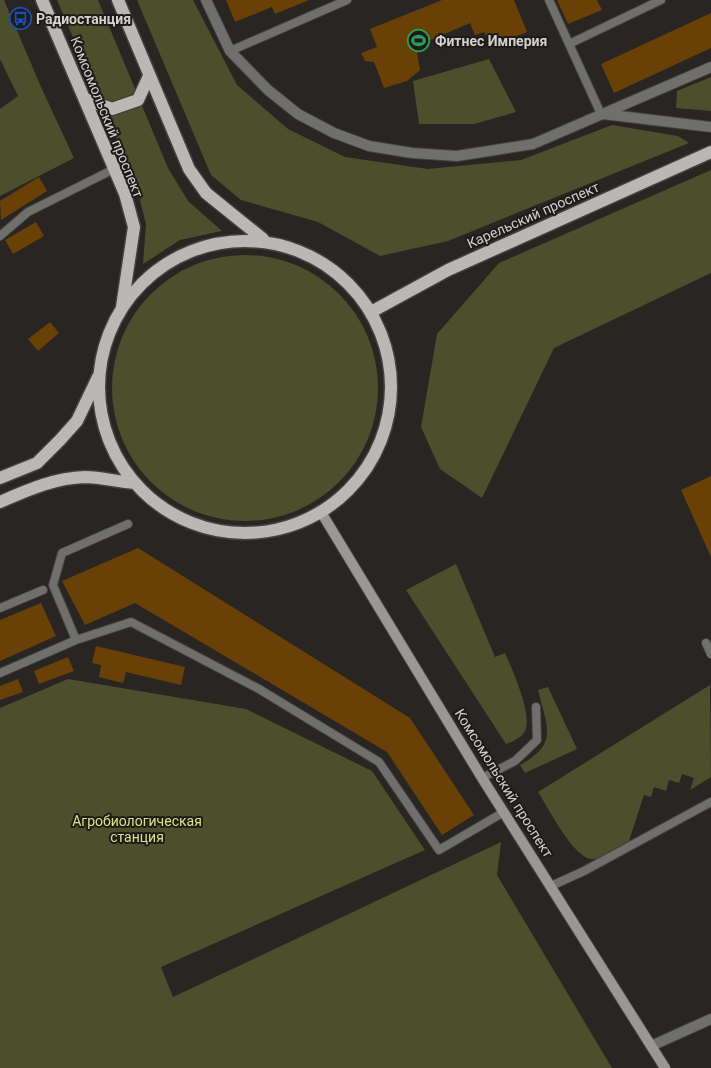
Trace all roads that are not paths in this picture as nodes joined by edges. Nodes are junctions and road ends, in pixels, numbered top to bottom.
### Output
1 (42, 0) edge
2 (118, 0) edge
3 (206, 0) edge
4 (346, 0) edge
5 (548, 0) edge
6 (655, 1) edge
7 (569, 44) junction
8 (230, 51) junction
9 (711, 67) edge
10 (149, 76) junction
11 (84, 99) junction
12 (601, 114) junction
13 (711, 126) edge
14 (711, 152) edge
15 (114, 170) junction
16 (0, 236) edge
17 (263, 239) junction
18 (122, 307) junction
19 (371, 312) junction
20 (98, 377) junction
21 (0, 478) edge
22 (134, 484) junction
23 (0, 502) edge
24 (321, 512) junction
25 (128, 524) dead end
26 (43, 590) dead end
27 (0, 608) edge
28 (76, 640) junction
29 (706, 643) dead end
30 (711, 654) edge
31 (0, 673) edge
32 (536, 707) dead end
33 (482, 778) junction
34 (711, 802) edge
35 (504, 812) junction
36 (551, 886) junction
37 (711, 1019) edge
38 (651, 1046) junction
39 (665, 1068) edge

1 - 11 main road, Комсомольский проспект
2 - 10 main road
3 - 8 street
4 - 8 lane
5 - 7 lane
6 - 7 lane
7 - 12 lane
8 - 12 street
9 - 12 street
10 - 11 main road
10 - 17 main road
11 - 15 main road, Комсомольский проспект
12 - 13 street
14 - 19 main road, Карельский проспект
15 - 16 lane
15 - 18 main road, Комсомольский проспект
17 - 18 main road
17 - 19 main road
18 - 20 main road
19 - 24 main road
20 - 21 main road
20 - 22 main road
22 - 23 main road
22 - 24 main road
24 - 33 street, Комсомольский проспект
25 - 28 lane
26 - 27 lane
28 - 31 lane
28 - 35 lane
29 - 30 lane
32 - 33 lane
33 - 35 street, Комсомольский проспект
34 - 36 lane
35 - 36 street, Комсомольский проспект
36 - 38 street, Комсомольский проспект
37 - 38 street
38 - 39 street, Комсомольский проспект

